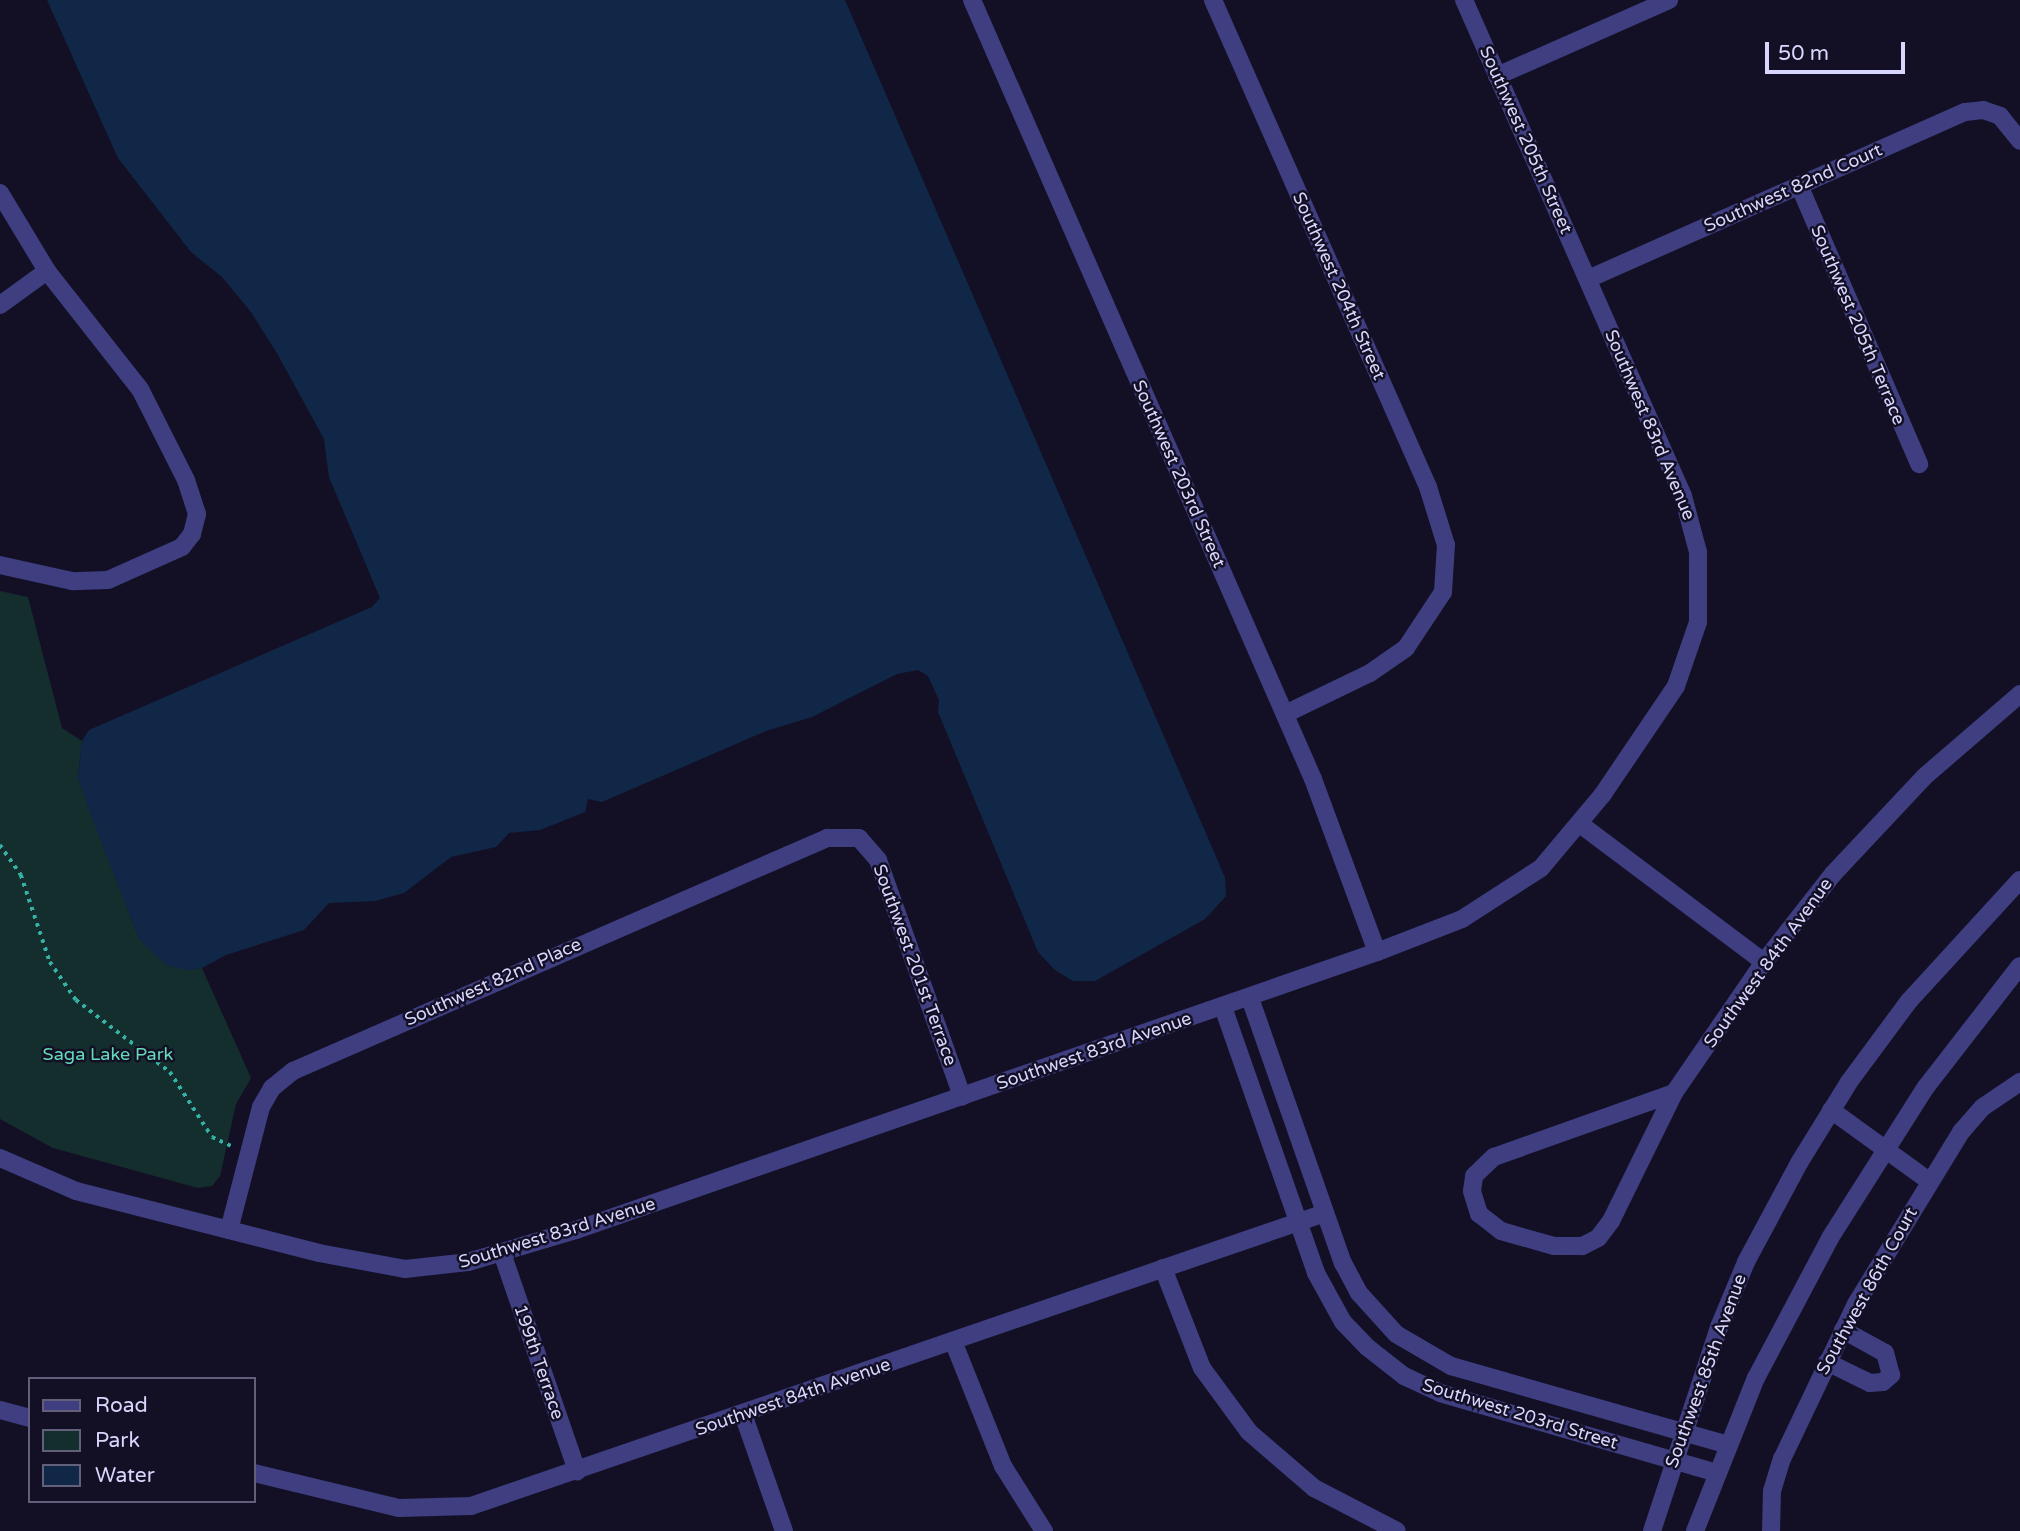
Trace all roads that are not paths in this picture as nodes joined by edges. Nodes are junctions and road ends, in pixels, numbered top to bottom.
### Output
1 (972, 0) edge
2 (1213, 0) edge
3 (1464, 0) edge
4 (1669, 0) edge
5 (1497, 76) junction
6 (2020, 141) edge
7 (1798, 185) junction
8 (0, 193) edge
9 (47, 271) junction
10 (1588, 279) junction
11 (0, 305) edge
12 (1919, 464) dead end
13 (0, 565) edge
14 (2020, 694) edge
15 (1285, 713) junction
16 (1580, 824) junction
17 (859, 838) joint
18 (2020, 880) edge
19 (1377, 952) junction
20 (1764, 962) junction
21 (2020, 966) edge
22 (1250, 998) junction
23 (1223, 1007) junction
24 (2020, 1082) edge
25 (1674, 1093) junction
26 (962, 1096) junction
27 (1831, 1111) junction
28 (1884, 1150) junction
29 (0, 1158) edge
30 (1929, 1181) junction
31 (1325, 1213) junction
32 (1298, 1222) junction
33 (229, 1230) junction
34 (502, 1253) junction
35 (1163, 1268) junction
36 (1843, 1330) junction
37 (953, 1341) junction
38 (1827, 1362) junction
39 (0, 1410) edge
40 (743, 1414) junction
41 (28, 1417) edge
42 (1681, 1432) junction
43 (1728, 1445) junction
44 (1672, 1461) junction
45 (577, 1471) junction
46 (1717, 1473) junction
47 (256, 1474) edge
48 (785, 1531) edge
49 (1044, 1531) edge
50 (1397, 1531) edge
51 (1652, 1531) edge
52 (1695, 1531) edge
53 (1771, 1531) edge

1 - 15 street, Southwest 203rd Street
2 - 15 street, Southwest 204th Street
3 - 5 street, Southwest 205th Street
4 - 5 street
5 - 10 street, Southwest 205th Street
6 - 7 street, Southwest 82nd Court
7 - 10 street, Southwest 82nd Court
7 - 12 street, Southwest 205th Terrace
8 - 9 street
9 - 11 street
9 - 13 street
10 - 16 street, Southwest 83rd Avenue
14 - 20 street, Southwest 84th Avenue
15 - 19 street, Southwest 203rd Street
16 - 19 street, Southwest 83rd Avenue
16 - 20 street
17 - 26 street, Southwest 201st Terrace
17 - 33 street, Southwest 82nd Place
18 - 27 street, Southwest 85th Avenue
19 - 22 street, Southwest 83rd Avenue
20 - 25 street, Southwest 84th Avenue
21 - 28 street
22 - 23 street, Southwest 83rd Avenue
22 - 31 street, Southwest 203rd Street
23 - 26 street, Southwest 83rd Avenue
23 - 32 street, Southwest 203rd Street
24 - 30 street, Southwest 86th Court
25 - 25 street, Southwest 84th Avenue
26 - 34 street, Southwest 83rd Avenue
27 - 28 street
27 - 42 street, Southwest 85th Avenue
28 - 30 street
28 - 43 street
29 - 33 street, Southwest 83rd Avenue
30 - 36 street, Southwest 86th Court
31 - 32 street, Southwest 84th Avenue
31 - 42 street, Southwest 203rd Street
32 - 35 street, Southwest 84th Avenue
32 - 44 street, Southwest 203rd Street
33 - 34 street, Southwest 83rd Avenue
34 - 45 street, 199th Terrace
35 - 37 street, Southwest 84th Avenue
35 - 50 street
36 - 38 street, Southwest 86th Court
36 - 38 street
37 - 40 street, Southwest 84th Avenue
37 - 49 street
38 - 53 street, Southwest 86th Court
39 - 41 street
40 - 45 street, Southwest 84th Avenue
40 - 48 street
42 - 43 street, Southwest 203rd Street
42 - 44 street, Southwest 85th Avenue
43 - 46 street
44 - 46 street, Southwest 203rd Street
44 - 51 street, Southwest 85th Avenue
45 - 47 street, Southwest 84th Avenue
46 - 52 street

